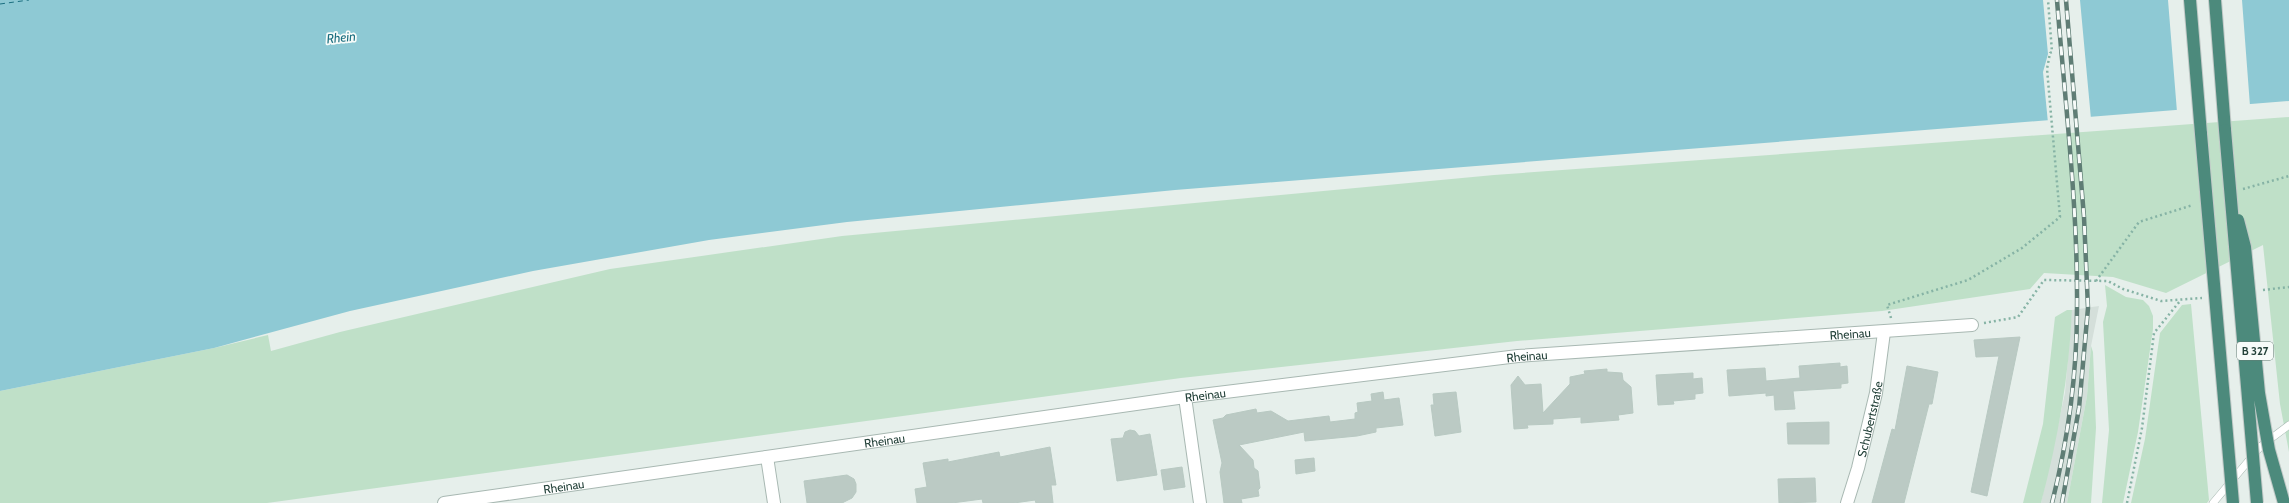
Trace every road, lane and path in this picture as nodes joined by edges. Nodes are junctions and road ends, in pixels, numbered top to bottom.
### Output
1 (2048, 0) edge
2 (2190, 0) edge
3 (2215, 0) edge
4 (2289, 176) edge
5 (2234, 195) junction
6 (2200, 203) dead end
7 (2096, 281) junction
8 (2289, 287) edge
9 (2258, 291) dead end
10 (2204, 298) dead end
11 (2181, 300) junction
12 (1887, 305) dead end
13 (1972, 325) joint
14 (1884, 332) junction
15 (1185, 397) junction
16 (2289, 425) edge
17 (768, 457) junction
18 (444, 503) edge
19 (774, 503) edge
20 (1200, 503) edge
21 (1847, 503) edge
22 (2126, 503) edge
23 (2213, 503) edge
24 (2233, 503) edge
25 (2257, 503) edge
26 (2284, 503) edge

1 - 12 path
2 - 24 highway, B 327, bridge
3 - 5 highway, B 327, bridge
4 - 5 path
5 - 25 highway, B 327, bridge
5 - 26 highway, B 327, bridge
6 - 7 path
7 - 11 path
7 - 13 path
8 - 9 path
10 - 11 path
11 - 22 path
13 - 14 street, Rheinau
14 - 15 street, Rheinau
14 - 21 street, Schubertstraße
15 - 17 street, Rheinau
15 - 20 street
16 - 23 lane
17 - 18 street, Rheinau
17 - 19 street

